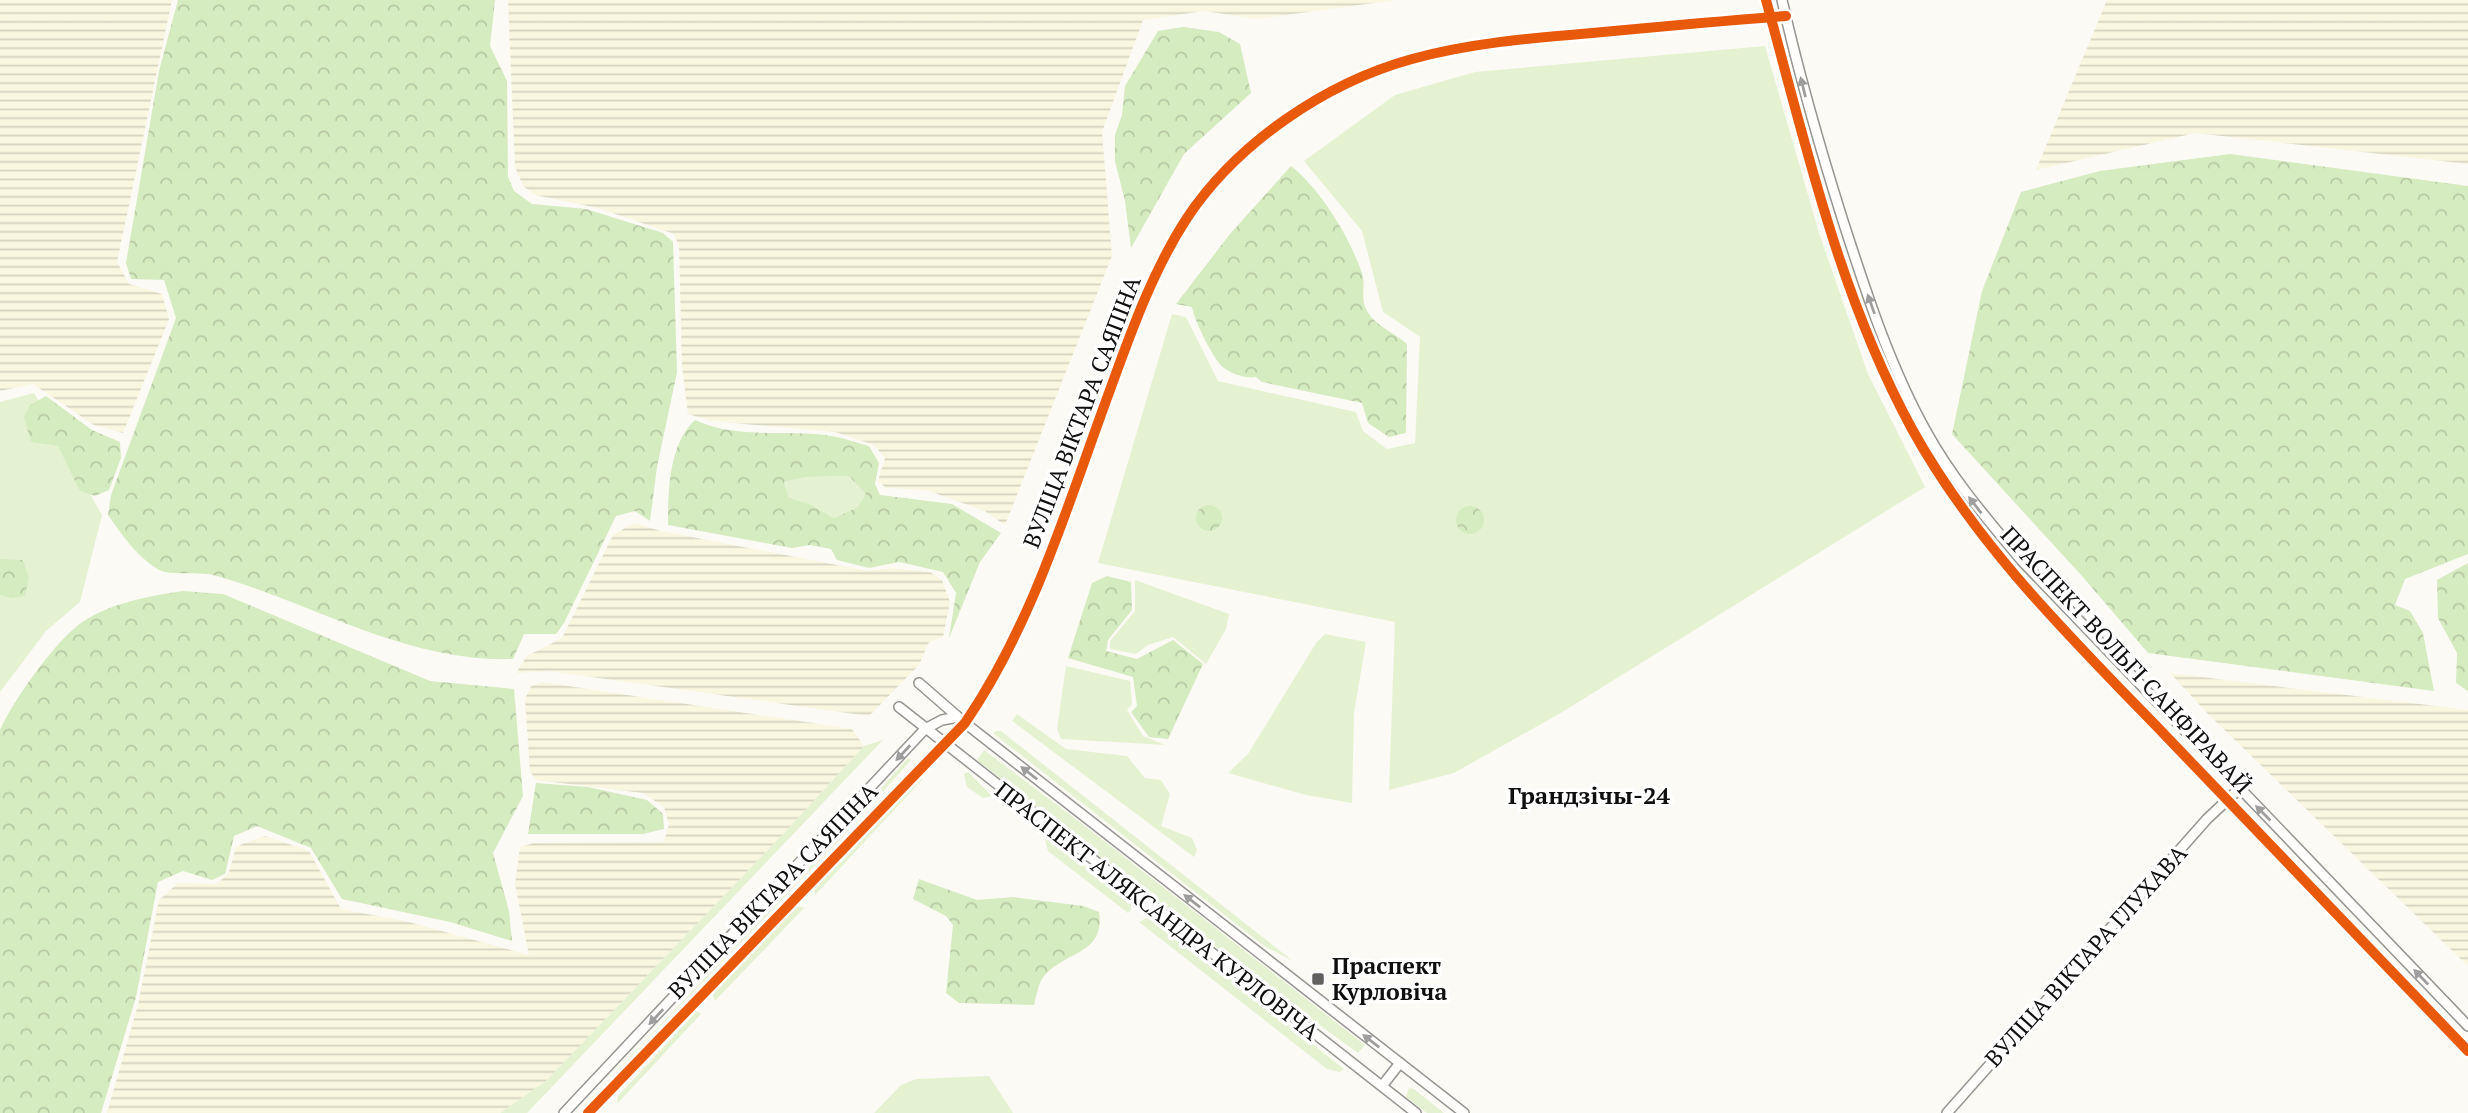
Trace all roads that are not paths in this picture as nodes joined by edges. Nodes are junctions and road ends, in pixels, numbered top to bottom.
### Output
1 (1766, 0) edge
2 (1782, 0) edge
3 (1786, 16) junction
4 (1771, 17) junction
5 (1913, 430) junction
6 (1927, 433) junction
7 (919, 683) dead end
8 (899, 707) dead end
9 (962, 720) junction
10 (925, 729) junction
11 (945, 745) junction
12 (2239, 789) junction
13 (2227, 800) junction
14 (2468, 1026) edge
15 (2468, 1051) edge
16 (1400, 1063) junction
17 (1381, 1086) junction
18 (564, 1113) edge
19 (588, 1113) edge
20 (1416, 1113) edge
21 (1464, 1113) edge
22 (1947, 1113) edge

1 - 4 street, ПРАСПЕКТ ВОЛЬГІ САНФІРАВАЙ
2 - 3 street, ПРАСПЕКТ ВОЛЬГІ САНФІРАВАЙ
3 - 4 street, ВУЛІЦА ВІКТАРА САЯПІНА
6 -> 3 street, ПРАСПЕКТ ВОЛЬГІ САНФІРАВАЙ
4 - 5 street, ПРАСПЕКТ ВОЛЬГІ САНФІРАВАЙ
4 - 9 street, ВУЛІЦА ВІКТАРА САЯПІНА
5 - 6 street
5 - 13 street, ПРАСПЕКТ ВОЛЬГІ САНФІРАВАЙ
12 -> 6 street, ПРАСПЕКТ ВОЛЬГІ САНФІРАВАЙ
7 - 9 street, ПРАСПЕКТ АЛЯКСАНДРА КУРЛОВІЧА
8 - 10 street, ПРАСПЕКТ АЛЯКСАНДРА КУРЛОВІЧА
9 - 10 street, ВУЛІЦА ВІКТАРА САЯПІНА
9 - 11 street, ВУЛІЦА ВІКТАРА САЯПІНА
16 -> 9 street, ПРАСПЕКТ АЛЯКСАНДРА КУРЛОВІЧА
10 - 11 street, ПРАСПЕКТ АЛЯКСАНДРА КУРЛОВІЧА
10 -> 18 street, ВУЛІЦА ВІКТАРА САЯПІНА
11 - 17 street, ПРАСПЕКТ АЛЯКСАНДРА КУРЛОВІЧА
11 - 19 street, ВУЛІЦА ВІКТАРА САЯПІНА
12 - 13 street, ВУЛІЦА ВІКТАРА ГЛУХАВА
14 -> 12 street, ПРАСПЕКТ ВОЛЬГІ САНФІРАВАЙ
13 - 15 street, ПРАСПЕКТ ВОЛЬГІ САНФІРАВАЙ
13 - 22 street, ВУЛІЦА ВІКТАРА ГЛУХАВА
16 - 17 street
16 - 21 street, ПРАСПЕКТ АЛЯКСАНДРА КУРЛОВІЧА
17 - 20 street, ПРАСПЕКТ АЛЯКСАНДРА КУРЛОВІЧА

